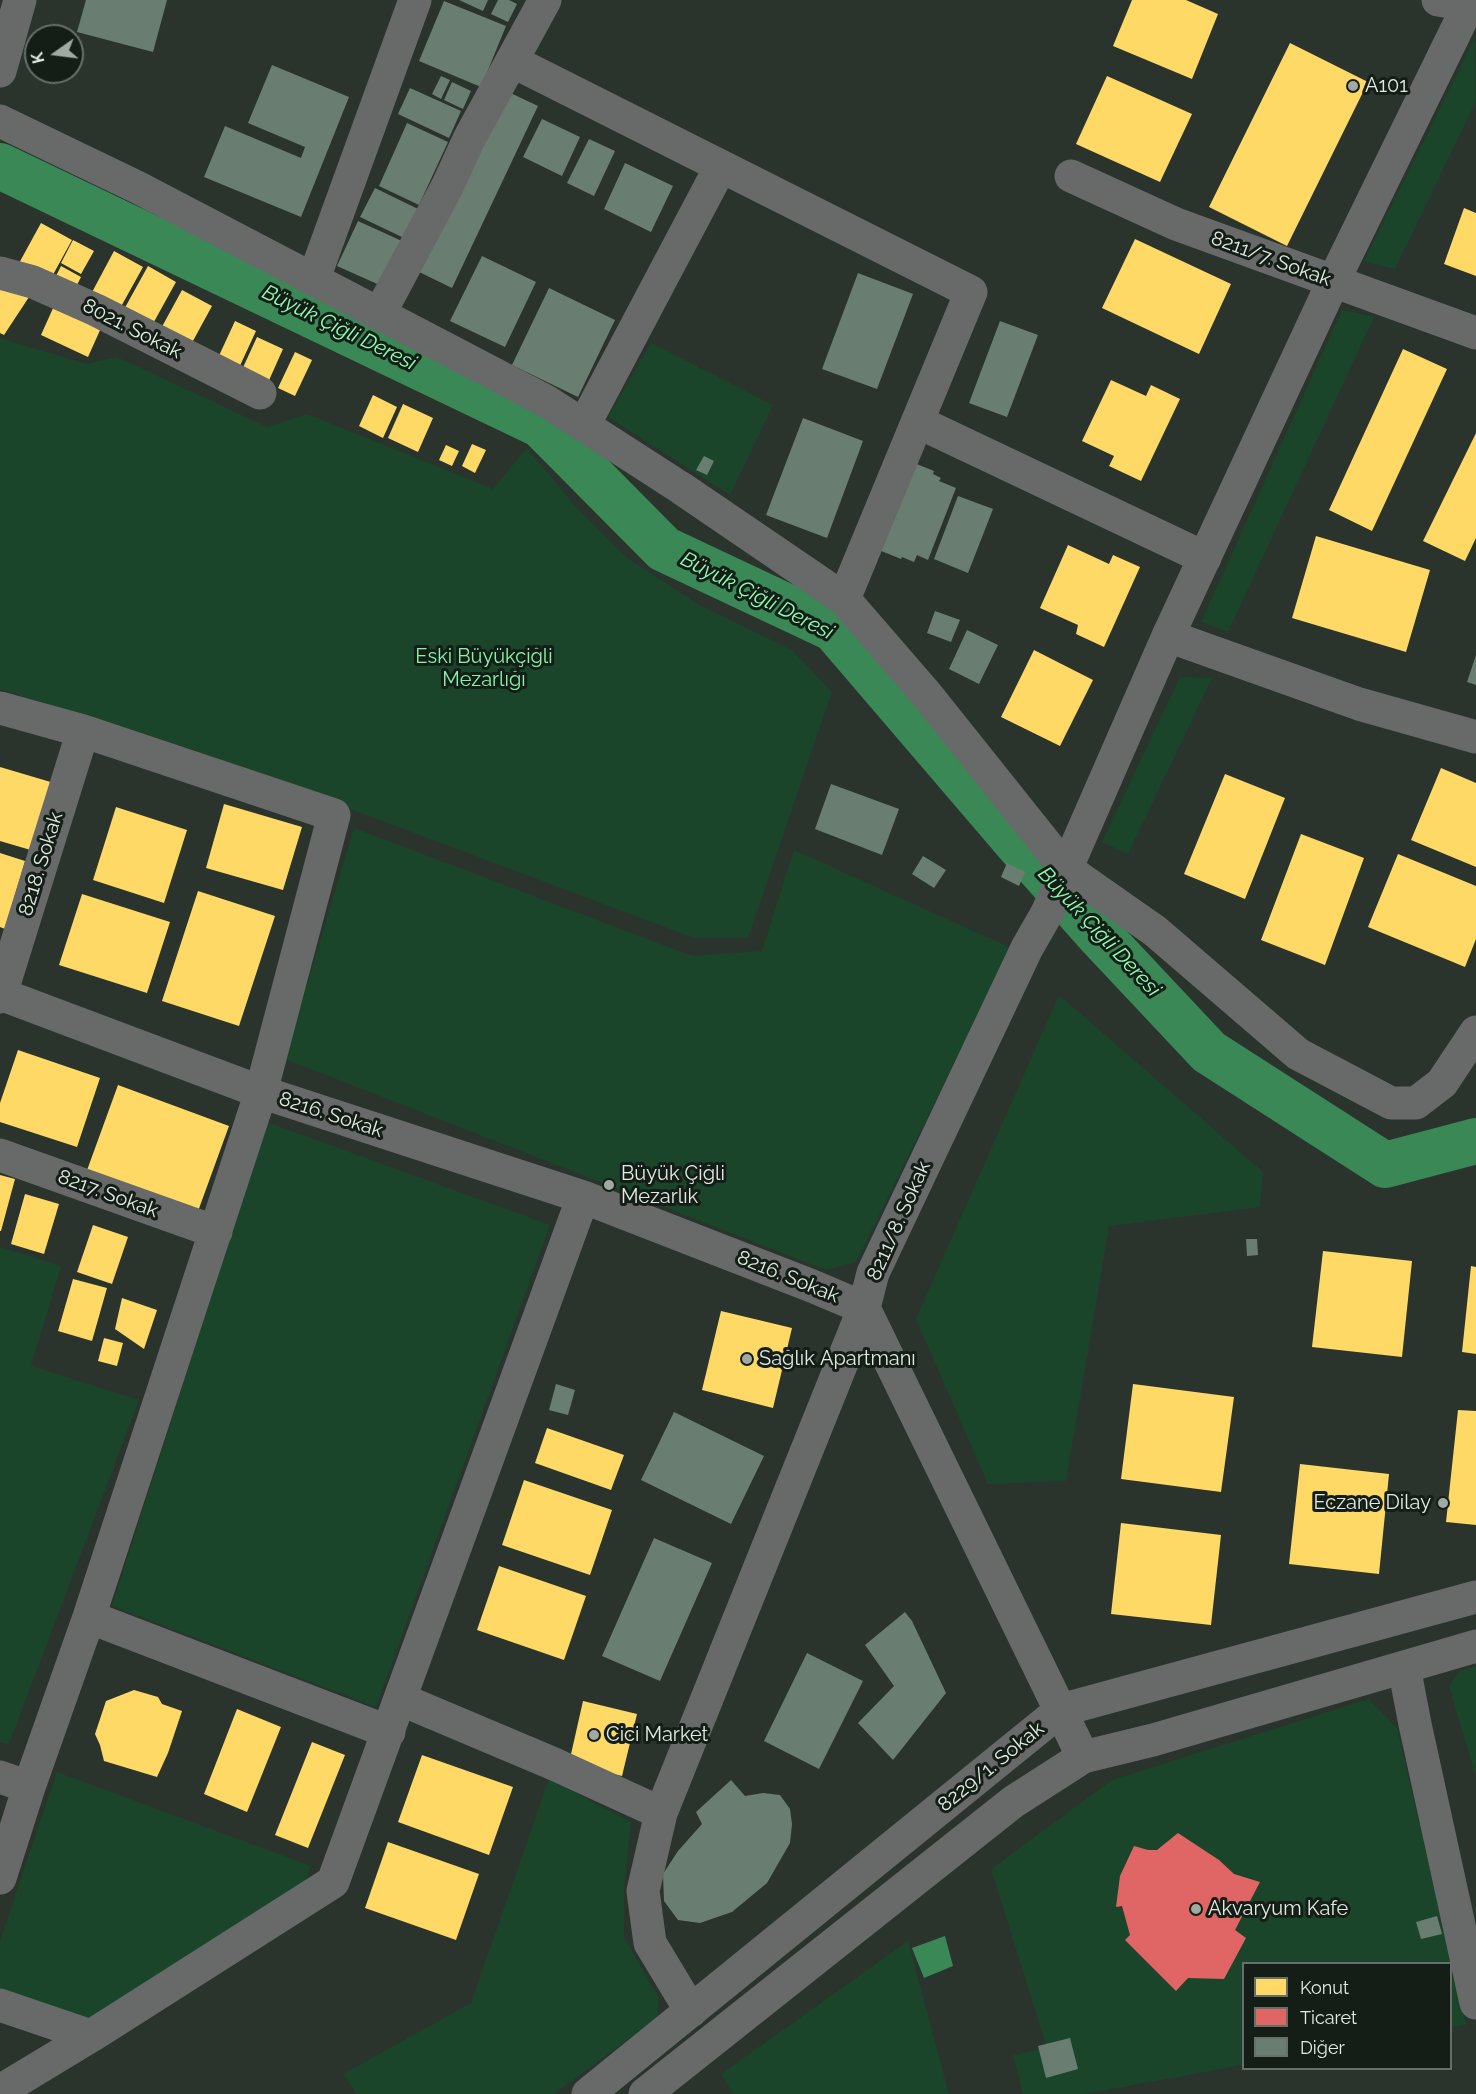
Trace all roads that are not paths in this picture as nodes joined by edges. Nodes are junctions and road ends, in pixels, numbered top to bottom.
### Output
1 (20, 0) edge
2 (414, 0) edge
3 (545, 0) edge
4 (1463, 3) edge
5 (512, 61) junction
6 (0, 71) edge
7 (0, 121) edge
8 (721, 166) junction
9 (1071, 176) dead end
10 (0, 273) edge
11 (314, 278) junction
12 (1333, 282) junction
13 (380, 313) junction
14 (1476, 333) edge
15 (260, 393) dead end
16 (918, 422) junction
17 (585, 425) junction
18 (1205, 558) junction
19 (844, 599) junction
20 (1168, 636) junction
21 (0, 708) edge
22 (83, 731) junction
23 (1476, 737) edge
24 (1065, 868) junction
25 (0, 995) edge
26 (1476, 1032) edge
27 (261, 1092) junction
28 (0, 1155) edge
29 (583, 1197) junction
30 (216, 1232) junction
31 (864, 1308) junction
32 (1476, 1597) edge
33 (89, 1617) junction
34 (1476, 1646) edge
35 (1404, 1667) junction
36 (400, 1699) junction
37 (1061, 1710) junction
38 (388, 1732) junction
39 (1083, 1756) junction
40 (15, 1782) edge
41 (661, 1813) junction
42 (0, 1878) edge
43 (1476, 2003) edge
44 (0, 2005) edge
45 (691, 2011) junction
46 (92, 2036) junction
47 (0, 2091) edge
48 (588, 2094) edge
49 (645, 2094) edge

1 - 6 street
2 - 11 street
3 - 5 street
4 - 12 street, 8211/8. Sokak
5 - 8 street
5 - 13 street
7 - 11 street
8 - 16 street
8 - 17 street
9 - 12 street, 8211/7. Sokak
10 - 15 street, 8021. Sokak
11 - 13 street
12 - 14 street, 8211/7. Sokak
12 - 18 street, 8211/8. Sokak
13 - 17 street
16 - 18 street
16 - 19 street
17 - 19 street
18 - 20 street, 8211/8. Sokak
19 - 24 street
20 - 23 street
20 - 24 street, 8211/8. Sokak
21 - 22 street
22 - 25 street, 8218. Sokak
22 - 27 street
24 - 26 street
24 - 31 street, 8211/8. Sokak
25 - 27 street, 8216. Sokak
27 - 29 street, 8216. Sokak
27 - 30 street
28 - 30 street, 8217. Sokak
29 - 31 street, 8216. Sokak
29 - 36 street
30 - 33 street
31 - 37 street
31 - 41 street, 8216. Sokak
32 - 37 street, 8229/1. Sokak
33 - 38 street
33 - 40 street
34 - 35 street, 8229/1. Sokak
35 - 39 street, 8229/1. Sokak
35 - 43 street
36 - 38 street
36 - 41 street
37 - 39 street
37 - 45 street, 8229/1. Sokak
38 - 46 street
39 - 49 street, 8229/1. Sokak
40 - 42 street
41 - 45 street, 8216. Sokak
44 - 46 street
45 - 48 street, 8229/1. Sokak
46 - 47 street

